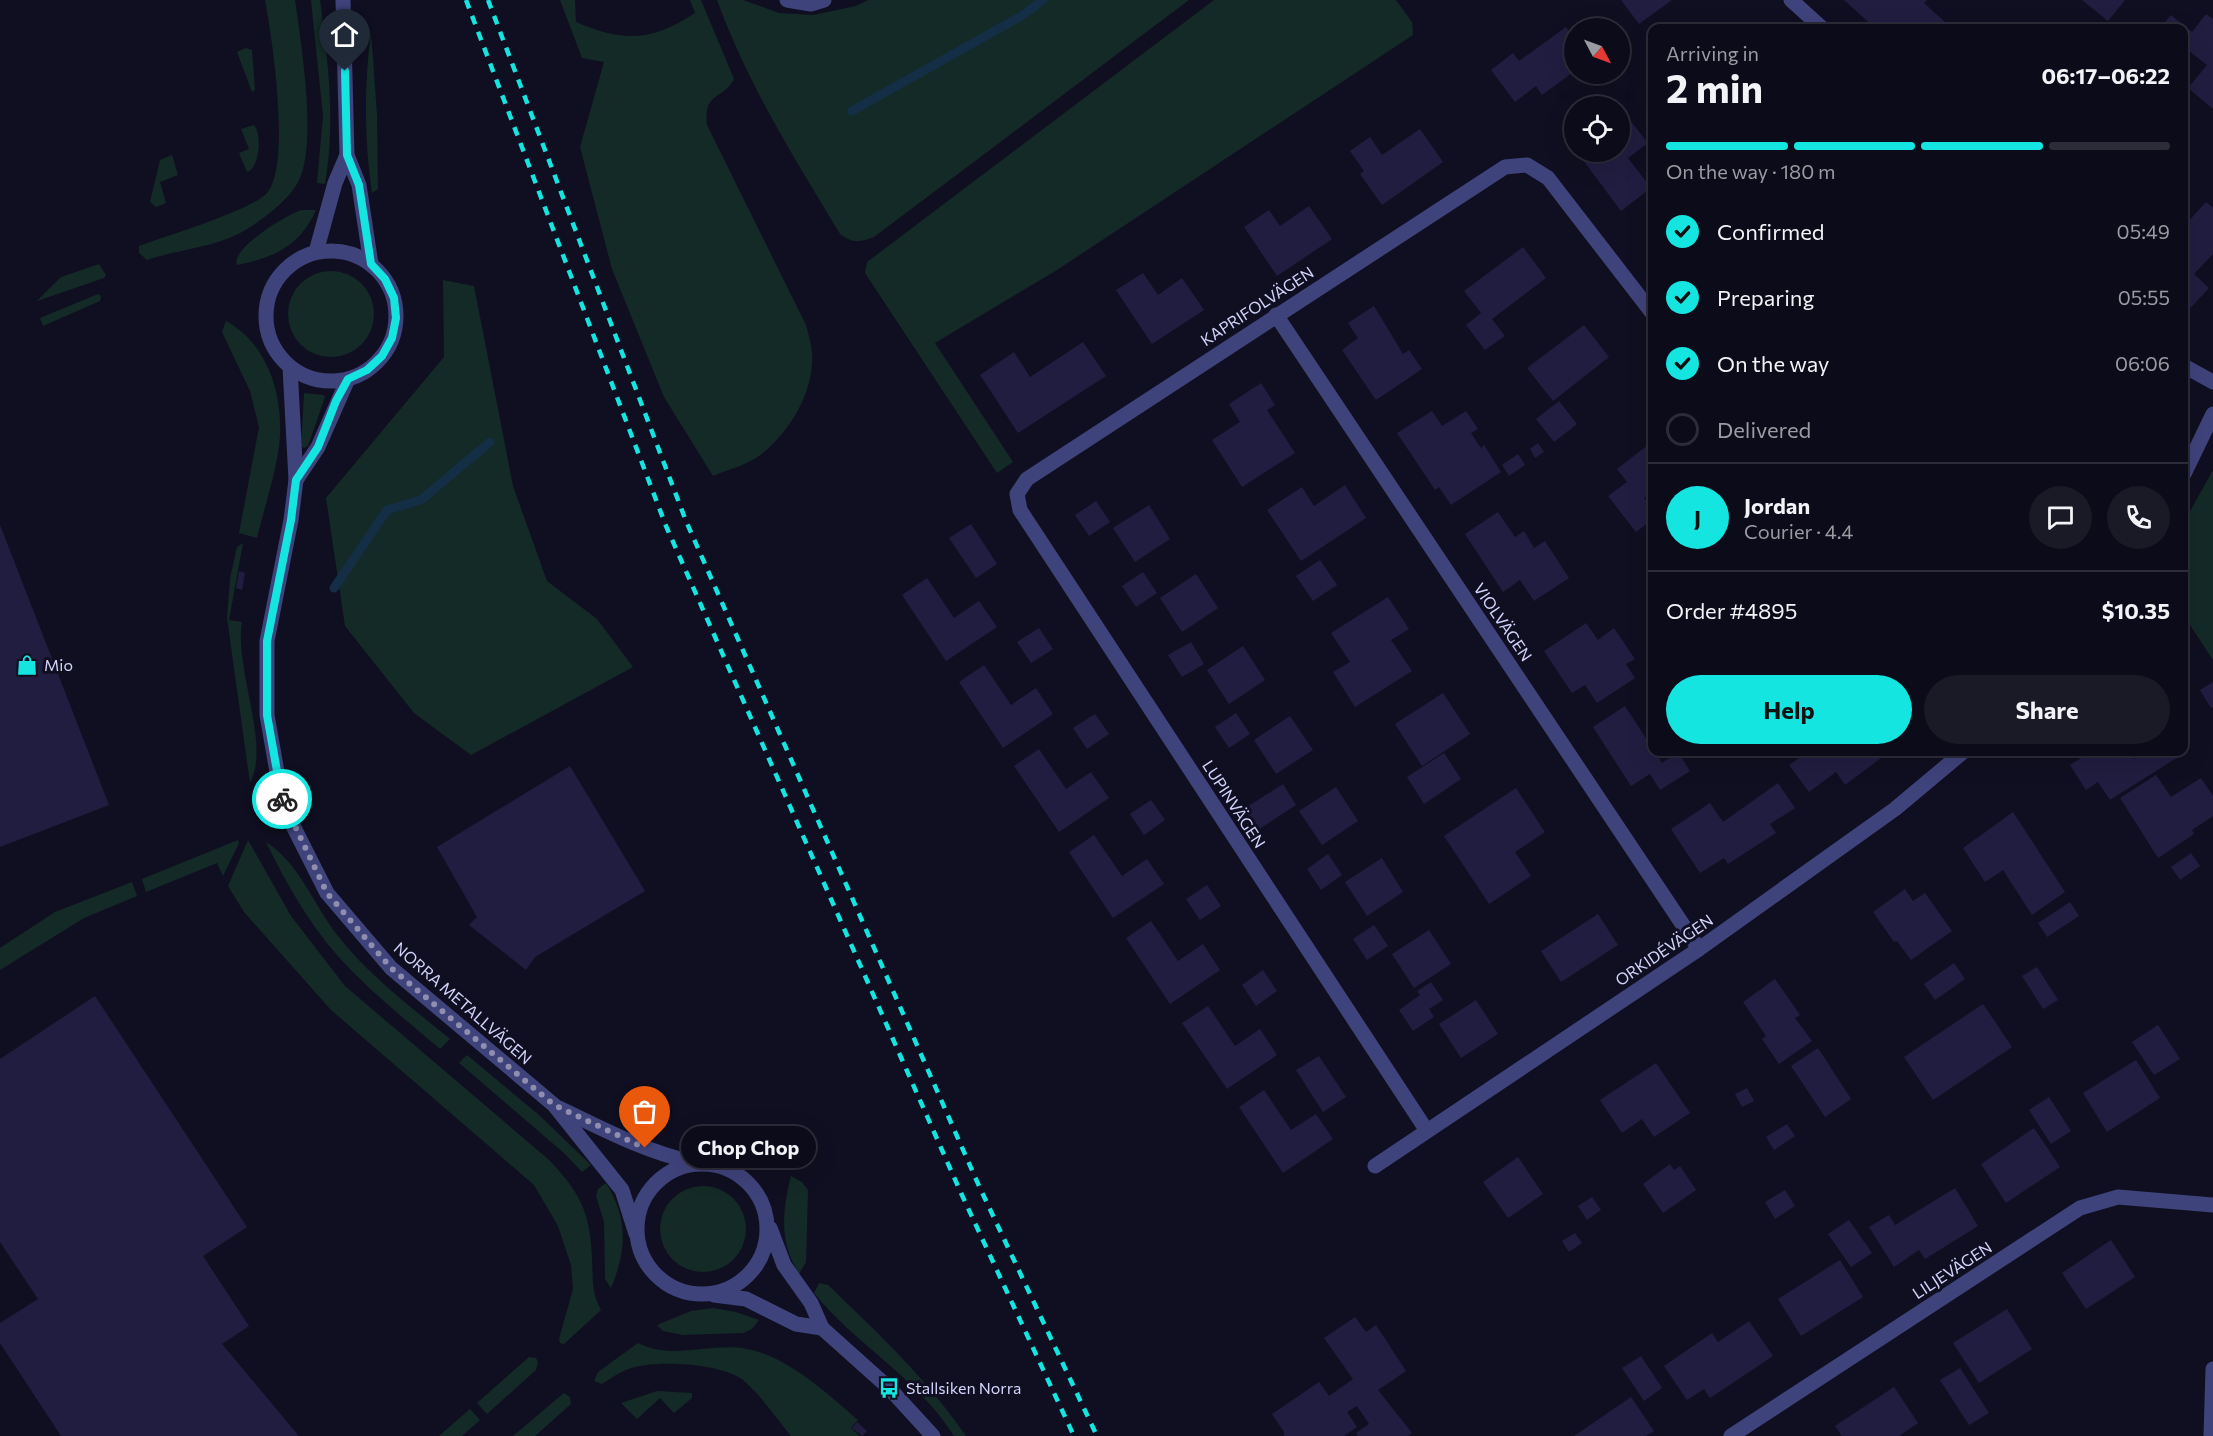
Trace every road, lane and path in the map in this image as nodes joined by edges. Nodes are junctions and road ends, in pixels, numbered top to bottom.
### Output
1 (343, 0) edge
2 (787, 0) edge
3 (824, 0) edge
4 (1791, 0) edge
5 (1818, 24) edge
6 (347, 155) junction
7 (316, 252) junction
8 (371, 264) junction
9 (1648, 308) edge
10 (1276, 315) junction
11 (290, 367) junction
12 (2188, 368) edge
13 (348, 379) junction
14 (2213, 382) edge
15 (2213, 414) edge
16 (2188, 466) edge
17 (296, 480) junction
18 (1017, 494) joint
19 (1958, 756) edge
20 (1700, 949) junction
21 (554, 1105) junction
22 (1427, 1131) junction
23 (698, 1163) junction
24 (1375, 1166) dead end
25 (2213, 1205) edge
26 (767, 1222) junction
27 (636, 1234) junction
28 (708, 1294) junction
29 (822, 1328) junction
30 (2213, 1369) edge
31 (2212, 1410) edge
32 (933, 1436) edge
33 (1731, 1436) edge
34 (2211, 1436) edge

1 - 6 street
2 - 3 street
4 - 5 street
6 - 7 street
6 - 8 street
7 - 8 street
7 - 11 street
8 - 13 street
9 - 10 street, KAPRIFOLVÄGEN
10 - 18 street, KAPRIFOLVÄGEN
10 - 20 street, VIOLVÄGEN
11 - 13 street
11 - 17 street, NORRA METALLVÄGEN
12 - 14 street
13 - 17 street, NORRA METALLVÄGEN
15 - 16 street
17 - 21 street, NORRA METALLVÄGEN
18 - 22 street, LUPINVÄGEN
19 - 20 street, ORKIDÉVÄGEN
20 - 22 street, ORKIDÉVÄGEN
21 - 23 street, NORRA METALLVÄGEN
21 - 27 street, NORRA METALLVÄGEN
22 - 24 street, ORKIDÉVÄGEN
23 - 26 street
23 - 27 street
25 - 33 street, LILJEVÄGEN
26 - 28 street
26 - 29 street
27 - 28 street
28 - 29 street
29 - 32 street
30 - 31 street
31 - 34 street

